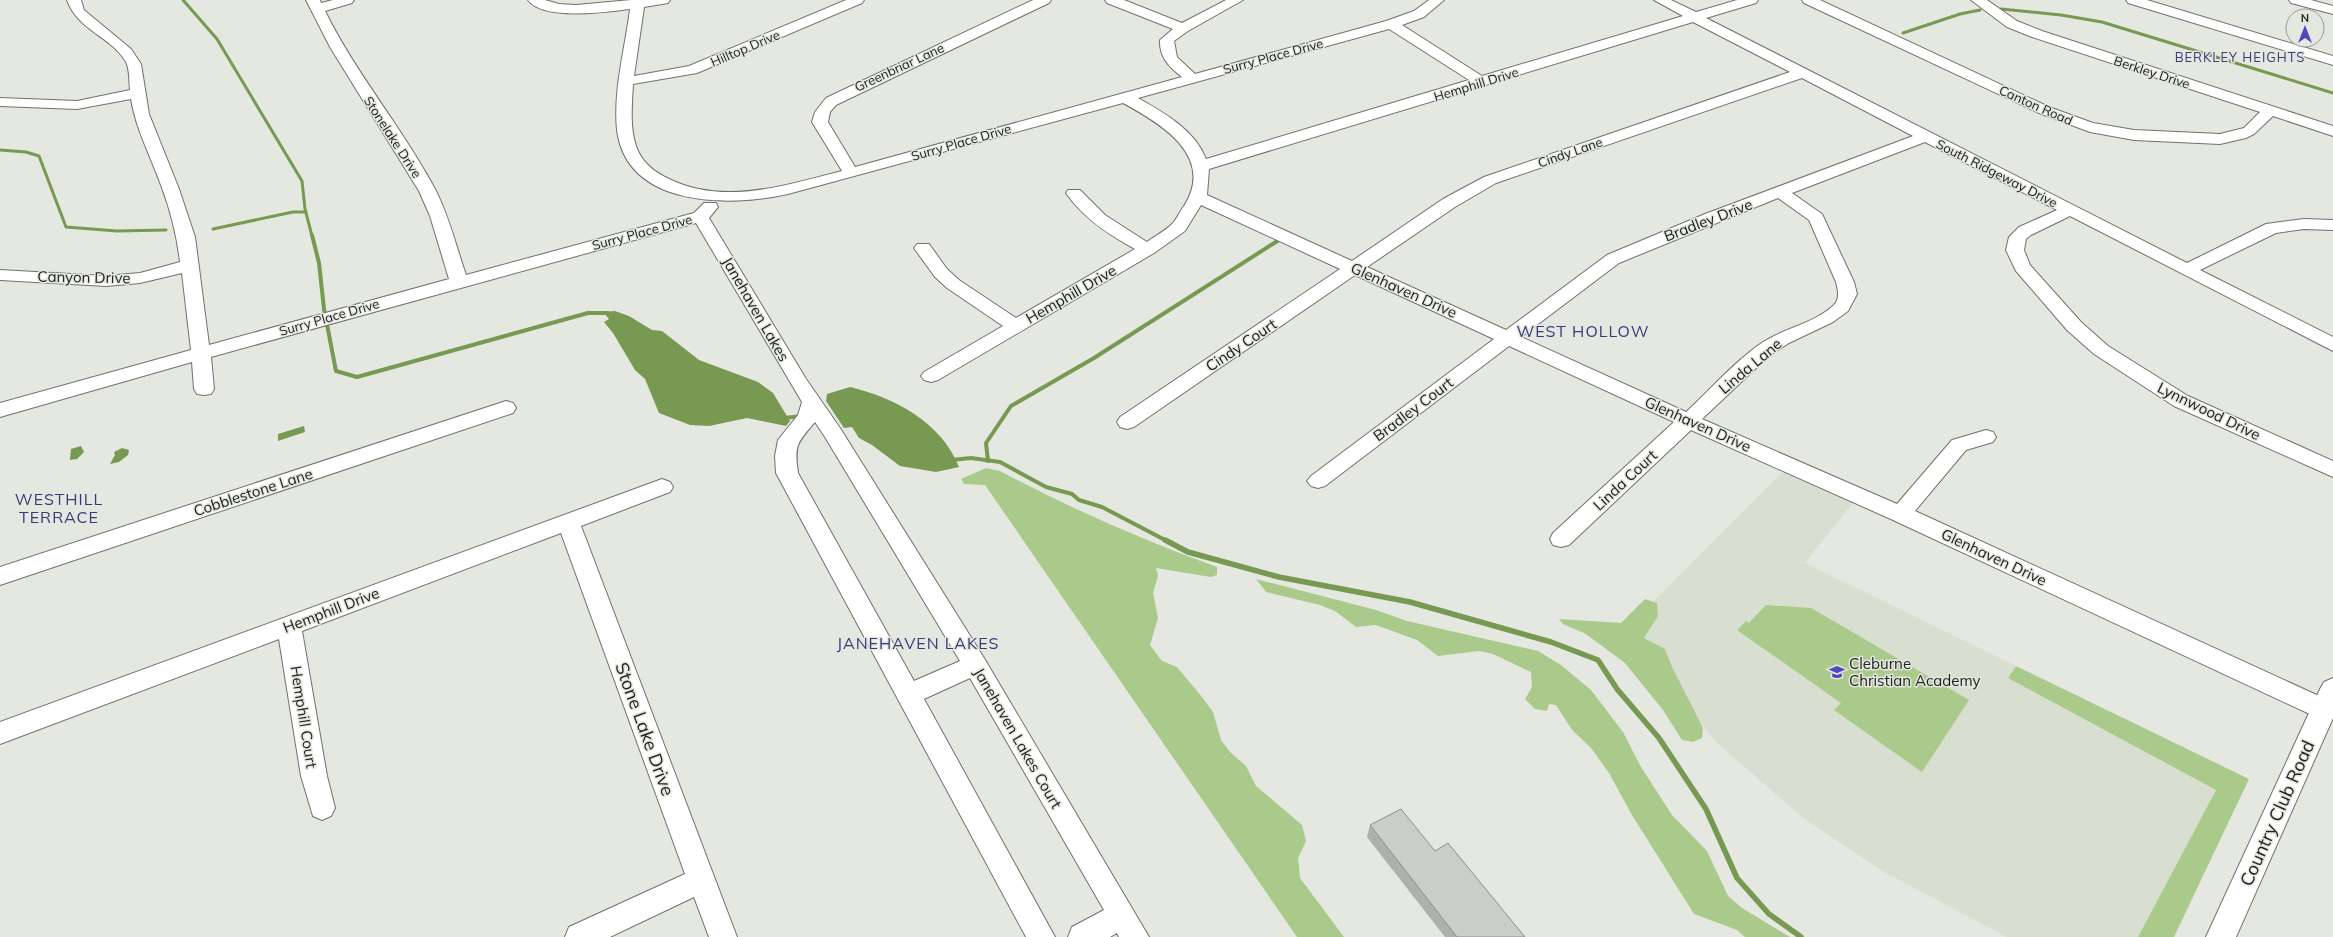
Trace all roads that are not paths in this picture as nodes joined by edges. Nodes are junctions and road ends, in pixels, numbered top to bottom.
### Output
1 (74, 0) edge
2 (347, 0) edge
3 (535, 0) edge
4 (663, 0) edge
5 (857, 0) edge
6 (1044, 0) edge
7 (1112, 0) edge
8 (1236, 0) edge
9 (1437, 0) edge
10 (1661, 0) edge
11 (1751, 0) edge
12 (1809, 0) edge
13 (1978, 0) edge
14 (2133, 0) edge
15 (2296, 0) edge
16 (638, 2) edge
17 (315, 4) edge
18 (2333, 10) edge
19 (1694, 17) junction
20 (1391, 24) junction
21 (1184, 28) junction
22 (2333, 61) edge
23 (1802, 73) junction
24 (1191, 78) junction
25 (628, 81) junction
26 (1482, 82) junction
27 (137, 94) junction
28 (1124, 97) junction
29 (0, 102) edge
30 (2270, 111) junction
31 (2333, 131) edge
32 (1926, 136) junction
33 (1200, 166) junction
34 (851, 173) junction
35 (1074, 193) dead end
36 (1781, 193) junction
37 (723, 196) junction
38 (1198, 197) junction
39 (2070, 210) junction
40 (700, 217) junction
41 (2333, 225) edge
42 (923, 248) dead end
43 (1148, 249) junction
44 (190, 265) junction
45 (1355, 268) junction
46 (2186, 270) junction
47 (1, 276) edge
48 (459, 282) junction
49 (1015, 326) junction
50 (1508, 337) junction
51 (2333, 345) edge
52 (202, 353) junction
53 (931, 376) dead end
54 (204, 389) dead end
55 (506, 408) dead end
56 (0, 410) edge
57 (813, 411) junction
58 (1689, 421) junction
59 (1127, 422) dead end
60 (1986, 437) dead end
61 (2333, 470) edge
62 (1318, 481) dead end
63 (662, 487) dead end
64 (1901, 514) junction
65 (568, 521) junction
66 (1561, 539) dead end
67 (0, 576) edge
68 (289, 626) junction
69 (975, 665) junction
70 (909, 694) junction
71 (2328, 699) edge
72 (0, 733) edge
73 (322, 808) dead end
74 (701, 880) junction
75 (1129, 926) edge
76 (579, 937) edge
77 (723, 937) edge
78 (1041, 937) edge
79 (1082, 937) edge
80 (2221, 937) edge

1 - 27 street
2 - 17 street
3 - 16 street
4 - 16 street
5 - 25 street, Hilltop Drive
6 - 34 street, Greenbriar Lane
7 - 21 street
8 - 21 street
9 - 20 street, Surry Place Drive
10 - 19 street, South Ridgeway Drive
11 - 19 street, Hemphill Drive
12 - 30 street, Canton Road
13 - 30 street, Berkley Drive
14 - 22 street
15 - 18 street
16 - 25 street
17 - 48 street, Stonelake Drive
19 - 23 street, South Ridgeway Drive
19 - 26 street, Hemphill Drive
20 - 24 street, Surry Place Drive
20 - 26 street
21 - 24 street
23 - 32 street, South Ridgeway Drive
23 - 45 street, Cindy Lane
24 - 28 street, Surry Place Drive
25 - 37 street
26 - 33 street, Hemphill Drive
27 - 29 street
27 - 44 street
28 - 33 street
28 - 34 street, Surry Place Drive
30 - 31 street, Berkley Drive
32 - 36 street, Bradley Drive
32 - 39 street, South Ridgeway Drive
33 - 38 street
34 - 37 street, Surry Place Drive
35 - 43 street
36 - 50 street, Bradley Drive
36 - 58 street, Linda Lane
37 - 40 street, Surry Place Drive
38 - 43 street, Hemphill Drive
38 - 45 street, Glenhaven Drive
39 - 46 street, South Ridgeway Drive
39 - 61 street, Lynnwood Drive
40 - 48 street, Surry Place Drive
40 - 57 street, Janehaven Lakes
41 - 46 street
42 - 49 street
43 - 49 street, Hemphill Drive
44 - 47 street, Canyon Drive
44 - 52 street
45 - 50 street, Glenhaven Drive
45 - 59 street, Cindy Court
46 - 51 street, South Ridgeway Drive
48 - 52 street, Surry Place Drive
49 - 53 street, Hemphill Drive
50 - 58 street, Glenhaven Drive
50 - 62 street, Bradley Court
52 - 54 street
52 - 56 street, Surry Place Drive
55 - 67 street, Cobblestone Lane
57 - 69 street, Janehaven Lakes Court
57 - 70 street
58 - 64 street, Glenhaven Drive
58 - 66 street, Linda Court
60 - 64 street
63 - 65 street, Hemphill Drive
64 - 71 street, Glenhaven Drive
65 - 68 street, Hemphill Drive
65 - 74 street, Stone Lake Drive
68 - 72 street, Hemphill Drive
68 - 73 street, Hemphill Court
69 - 70 street
69 - 75 street, Janehaven Lakes Court
70 - 78 street
71 - 80 main road, Country Club Road
74 - 76 street
74 - 77 street, Stone Lake Drive
75 - 79 street

